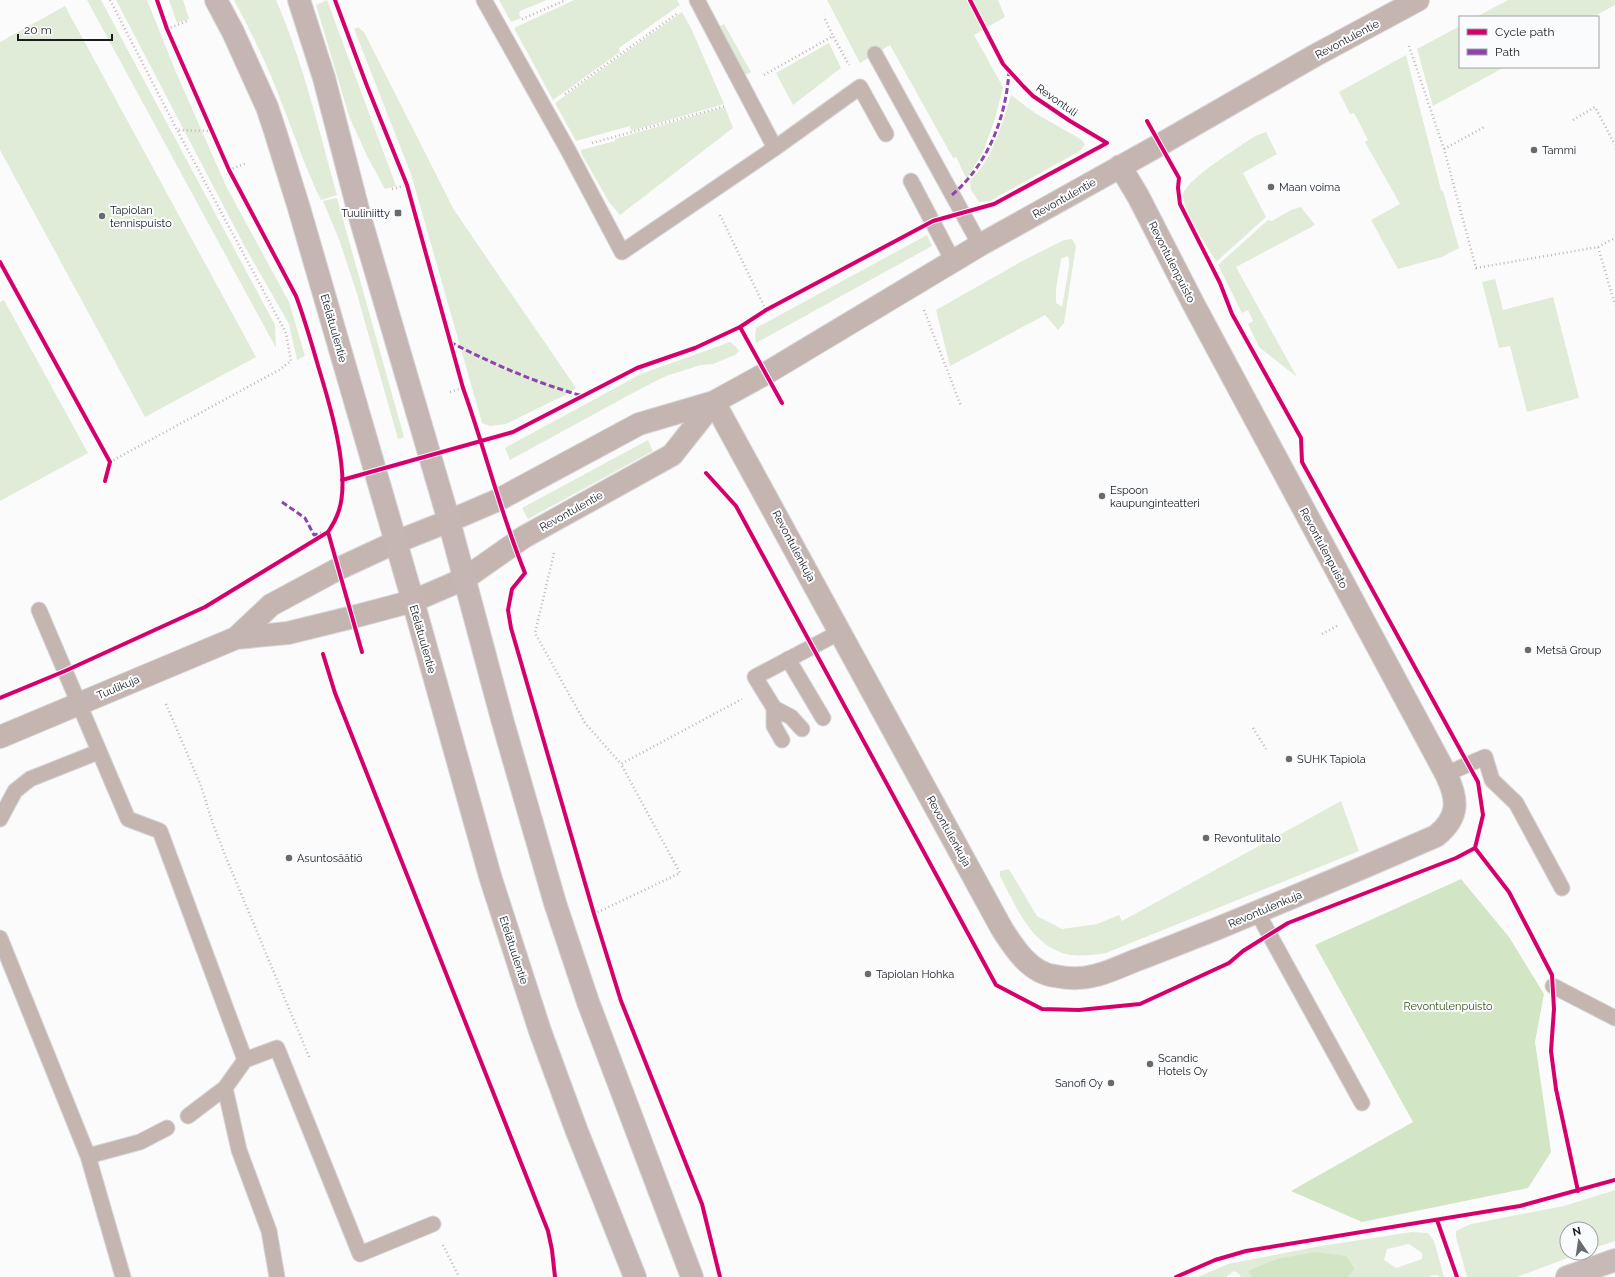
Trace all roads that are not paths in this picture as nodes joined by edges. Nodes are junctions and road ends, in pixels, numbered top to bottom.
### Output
1 (216, 0) edge
2 (299, 0) edge
3 (484, 0) edge
4 (697, 0) edge
5 (1418, 0) edge
6 (875, 54) dead end
7 (886, 134) dead end
8 (775, 148) junction
9 (1120, 166) junction
10 (911, 181) dead end
11 (980, 245) junction
12 (953, 260) junction
13 (714, 402) junction
14 (449, 521) junction
15 (396, 542) junction
16 (464, 579) junction
17 (413, 601) junction
18 (39, 610) dead end
19 (840, 632) junction
20 (236, 638) junction
21 (788, 659) junction
22 (79, 703) junction
23 (774, 708) junction
24 (823, 718) dead end
25 (802, 729) dead end
26 (0, 737) edge
27 (782, 740) dead end
28 (98, 752) junction
29 (1446, 774) junction
30 (0, 819) edge
31 (1339, 877) joint
32 (1562, 888) dead end
33 (1257, 912) junction
34 (0, 938) edge
35 (1553, 986) dead end
36 (1615, 1018) edge
37 (245, 1060) junction
38 (225, 1088) junction
39 (1362, 1103) dead end
40 (188, 1116) dead end
41 (167, 1128) dead end
42 (88, 1156) junction
43 (433, 1224) road end
44 (1615, 1260) edge
45 (123, 1277) edge
46 (277, 1277) edge
47 (636, 1277) edge
48 (692, 1277) edge
49 (1567, 1277) edge

1 - 15 main road, Etelätuulentie
2 - 14 main road
3 - 8 lane
4 - 8 lane
5 - 9 street, Revontulentie
6 - 11 lane
7 - 8 lane
9 - 11 street, Revontulentie
9 - 29 street, Revontulenpuisto
10 - 12 lane
11 - 12 street, Revontulentie
12 - 13 street, Revontulentie
13 - 14 street, Revontulentie
13 - 16 street, Revontulentie
13 - 19 street, Revontulenkuja
14 - 15 street, Revontulentie
14 - 16 main road
15 - 17 main road, Etelätuulentie
15 - 20 street, Tuulikuja
16 - 17 street, Revontulentie
16 - 48 main road
17 - 20 street, Tuulikuja
17 - 47 main road, Etelätuulentie
18 - 22 lane
19 - 21 lane
19 - 33 street, Revontulenkuja
20 - 22 street, Tuulikuja
21 - 23 lane
21 - 24 lane
22 - 26 street, Tuulikuja
22 - 28 lane
23 - 25 lane
23 - 27 lane
28 - 30 lane
28 - 37 lane
29 - 31 street, Revontulenpuisto
29 - 32 lane
31 - 33 street, Revontulenkuja
33 - 39 lane
34 - 42 lane
35 - 36 lane
37 - 38 lane
37 - 43 lane
38 - 40 lane
38 - 46 lane
41 - 42 lane
42 - 45 lane
44 - 49 highway

